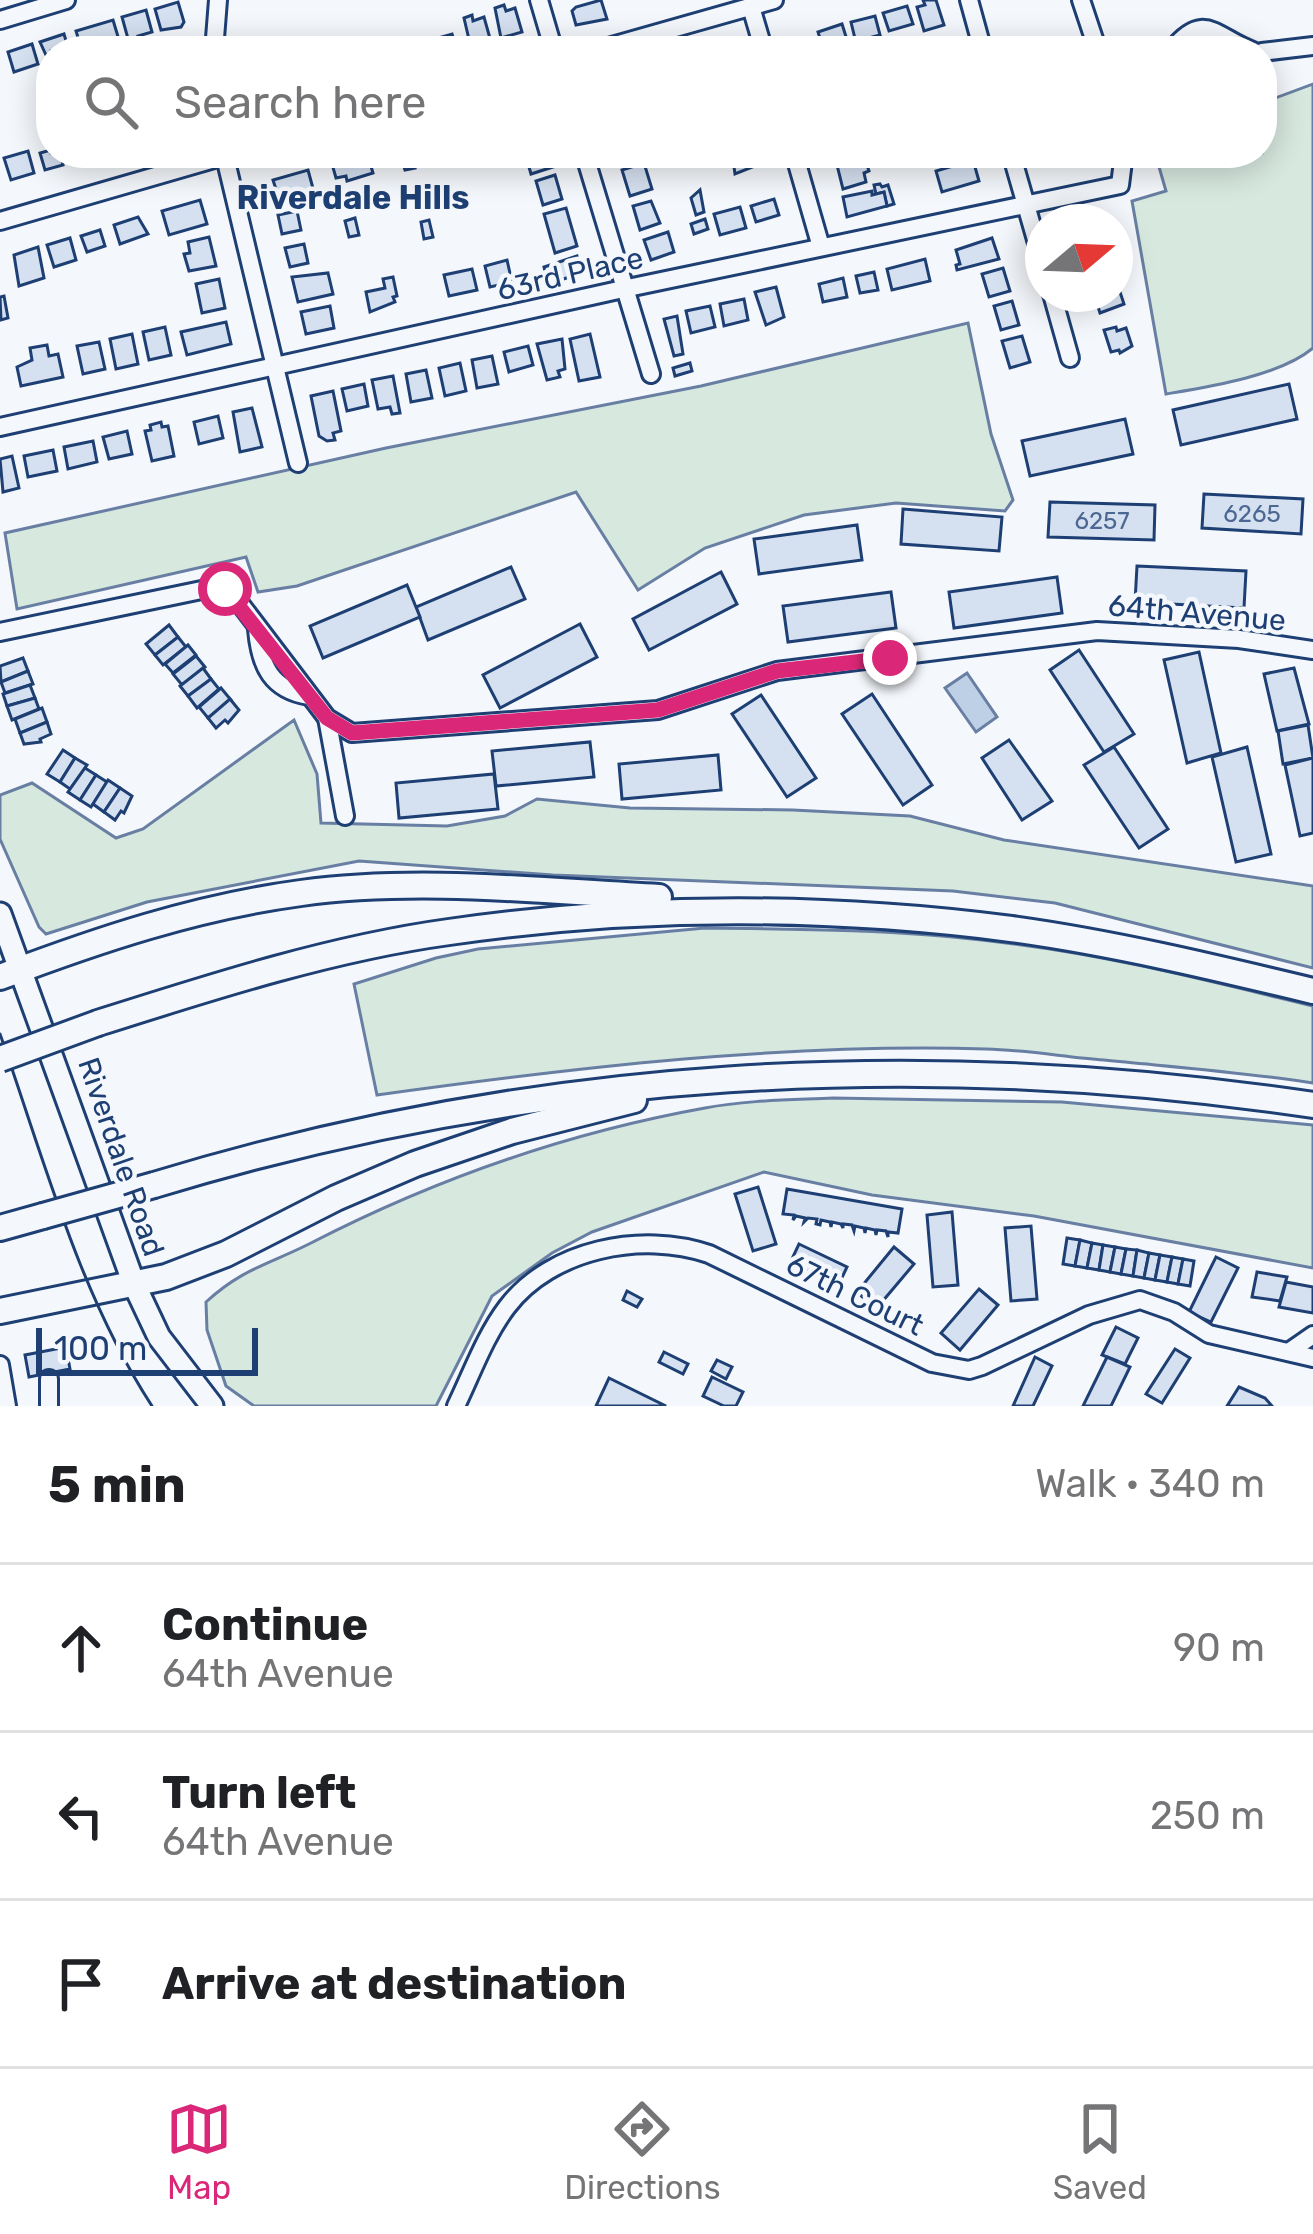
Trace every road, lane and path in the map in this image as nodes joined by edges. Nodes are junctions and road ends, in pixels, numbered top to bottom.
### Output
1 (66, 0) edge
2 (218, 0) edge
3 (539, 0) edge
4 (774, 0) edge
5 (969, 0) edge
6 (1082, 0) edge
7 (751, 7) junction
8 (0, 20) edge
9 (215, 36) edge
10 (550, 36) edge
11 (648, 36) edge
12 (760, 36) edge
13 (979, 36) edge
14 (1093, 36) edge
15 (1184, 36) edge
16 (1224, 36) edge
17 (1313, 46) edge
18 (1277, 49) edge
19 (180, 168) edge
20 (231, 168) edge
21 (588, 168) edge
22 (798, 168) edge
23 (1016, 168) edge
24 (1122, 168) edge
25 (1026, 204) edge
26 (1040, 204) edge
27 (1025, 207) edge
28 (0, 221) edge
29 (821, 247) junction
30 (623, 290) junction
31 (1057, 312) edge
32 (1070, 358) dead end
33 (274, 368) junction
34 (651, 374) dead end
35 (0, 428) edge
36 (298, 463) dead end
37 (0, 632) edge
38 (1313, 650) edge
39 (327, 718) junction
40 (345, 816) dead end
41 (0, 914) edge
42 (829, 914) junction
43 (11, 973) edge
44 (1313, 991) edge
45 (0, 1059) edge
46 (779, 1076) junction
47 (1313, 1105) edge
48 (0, 1228) edge
49 (134, 1284) junction
50 (0, 1310) edge
51 (1313, 1335) edge
52 (1290, 1351) junction
53 (1313, 1358) edge
54 (0, 1364) edge
55 (49, 1379) dead end
56 (4, 1401) edge
57 (49, 1406) edge
58 (212, 1406) edge
59 (456, 1406) edge

1 - 8 street
2 - 9 street
3 - 10 street
4 - 7 street
5 - 13 street
6 - 14 street
7 - 11 street
7 - 12 street
15 - 16 street
17 - 18 street
19 - 28 street
20 - 33 street
21 - 30 street
22 - 29 street
23 - 25 street
24 - 26 street, 63rd Place
27 - 29 street, 63rd Place
29 - 30 street, 63rd Place
30 - 33 street, 63rd Place
30 - 34 street
31 - 32 street
33 - 35 street, 63rd Place
33 - 36 street
37 - 39 street
38 - 39 street, 64th Avenue
39 - 40 street
41 - 43 main road, Riverdale Road
42 - 43 highway
42 - 44 highway
42 - 45 highway, bridge
43 - 49 main road, Riverdale Road
46 - 47 highway
46 - 48 highway, bridge
46 - 49 highway
49 - 50 highway
49 - 58 main road, Riverdale Road
51 - 52 street
52 - 53 street, 67th Court
52 - 59 street, 67th Court
54 - 56 street
55 - 57 street

